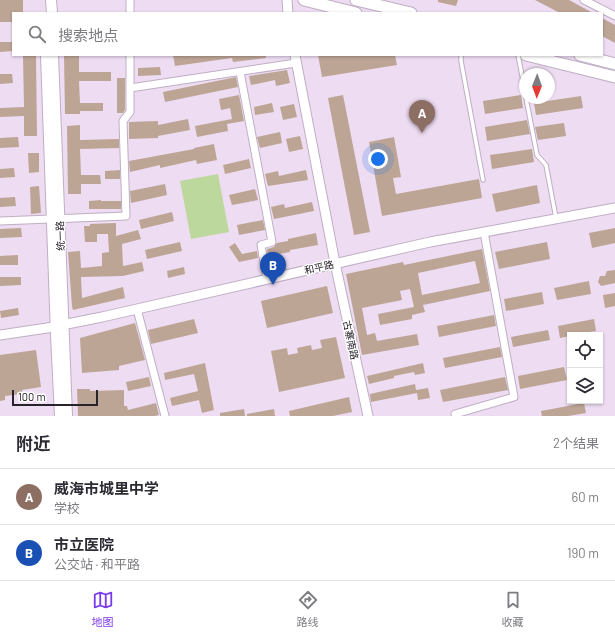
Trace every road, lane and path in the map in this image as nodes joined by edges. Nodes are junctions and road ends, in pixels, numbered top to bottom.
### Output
1 (45, 0) edge
2 (52, 0) edge
3 (130, 0) edge
4 (287, 0) edge
5 (304, 0) edge
6 (356, 0) edge
7 (584, 0) edge
8 (45, 12) edge
9 (52, 12) edge
10 (130, 12) edge
11 (288, 12) edge
12 (352, 12) edge
13 (407, 12) edge
14 (615, 16) edge
15 (46, 56) edge
16 (53, 56) edge
17 (130, 56) edge
18 (461, 56) edge
19 (518, 56) edge
20 (530, 56) edge
21 (584, 56) edge
22 (295, 59) edge
23 (615, 64) edge
24 (521, 68) edge
25 (240, 72) junction
26 (615, 77) edge
27 (130, 88) junction
28 (527, 104) edge
29 (483, 180) dead end
30 (615, 208) edge
31 (556, 218) junction
32 (56, 219) junction
33 (0, 221) edge
34 (484, 232) junction
35 (335, 263) junction
36 (267, 278) junction
37 (137, 309) junction
38 (59, 326) junction
39 (0, 335) edge
40 (60, 416) edge
41 (67, 416) edge
42 (165, 416) edge
43 (368, 416) edge
44 (456, 416) edge

1 - 8 main road
2 - 9 main road
3 - 10 street
4 - 11 street
5 - 12 main road
6 - 13 main road
7 - 14 street
15 - 32 main road, 统一路
16 - 32 main road, 统一路
17 - 27 street
18 - 29 lane
19 - 24 lane
20 - 26 main road
21 - 23 main road
22 - 25 street
22 - 35 street, 古寨南路
25 - 27 street
25 - 36 street
27 - 32 street
28 - 31 lane
30 - 31 street, 和平路
31 - 34 street, 和平路
32 - 33 street
32 - 38 main road, 统一路
34 - 35 street, 和平路
34 - 44 street
35 - 36 street, 和平路
35 - 43 street, 古寨南路
36 - 37 street, 和平路
37 - 38 street, 和平路
37 - 42 street
38 - 39 street, 和平路
38 - 40 main road, 统一路
38 - 41 main road, 统一路

